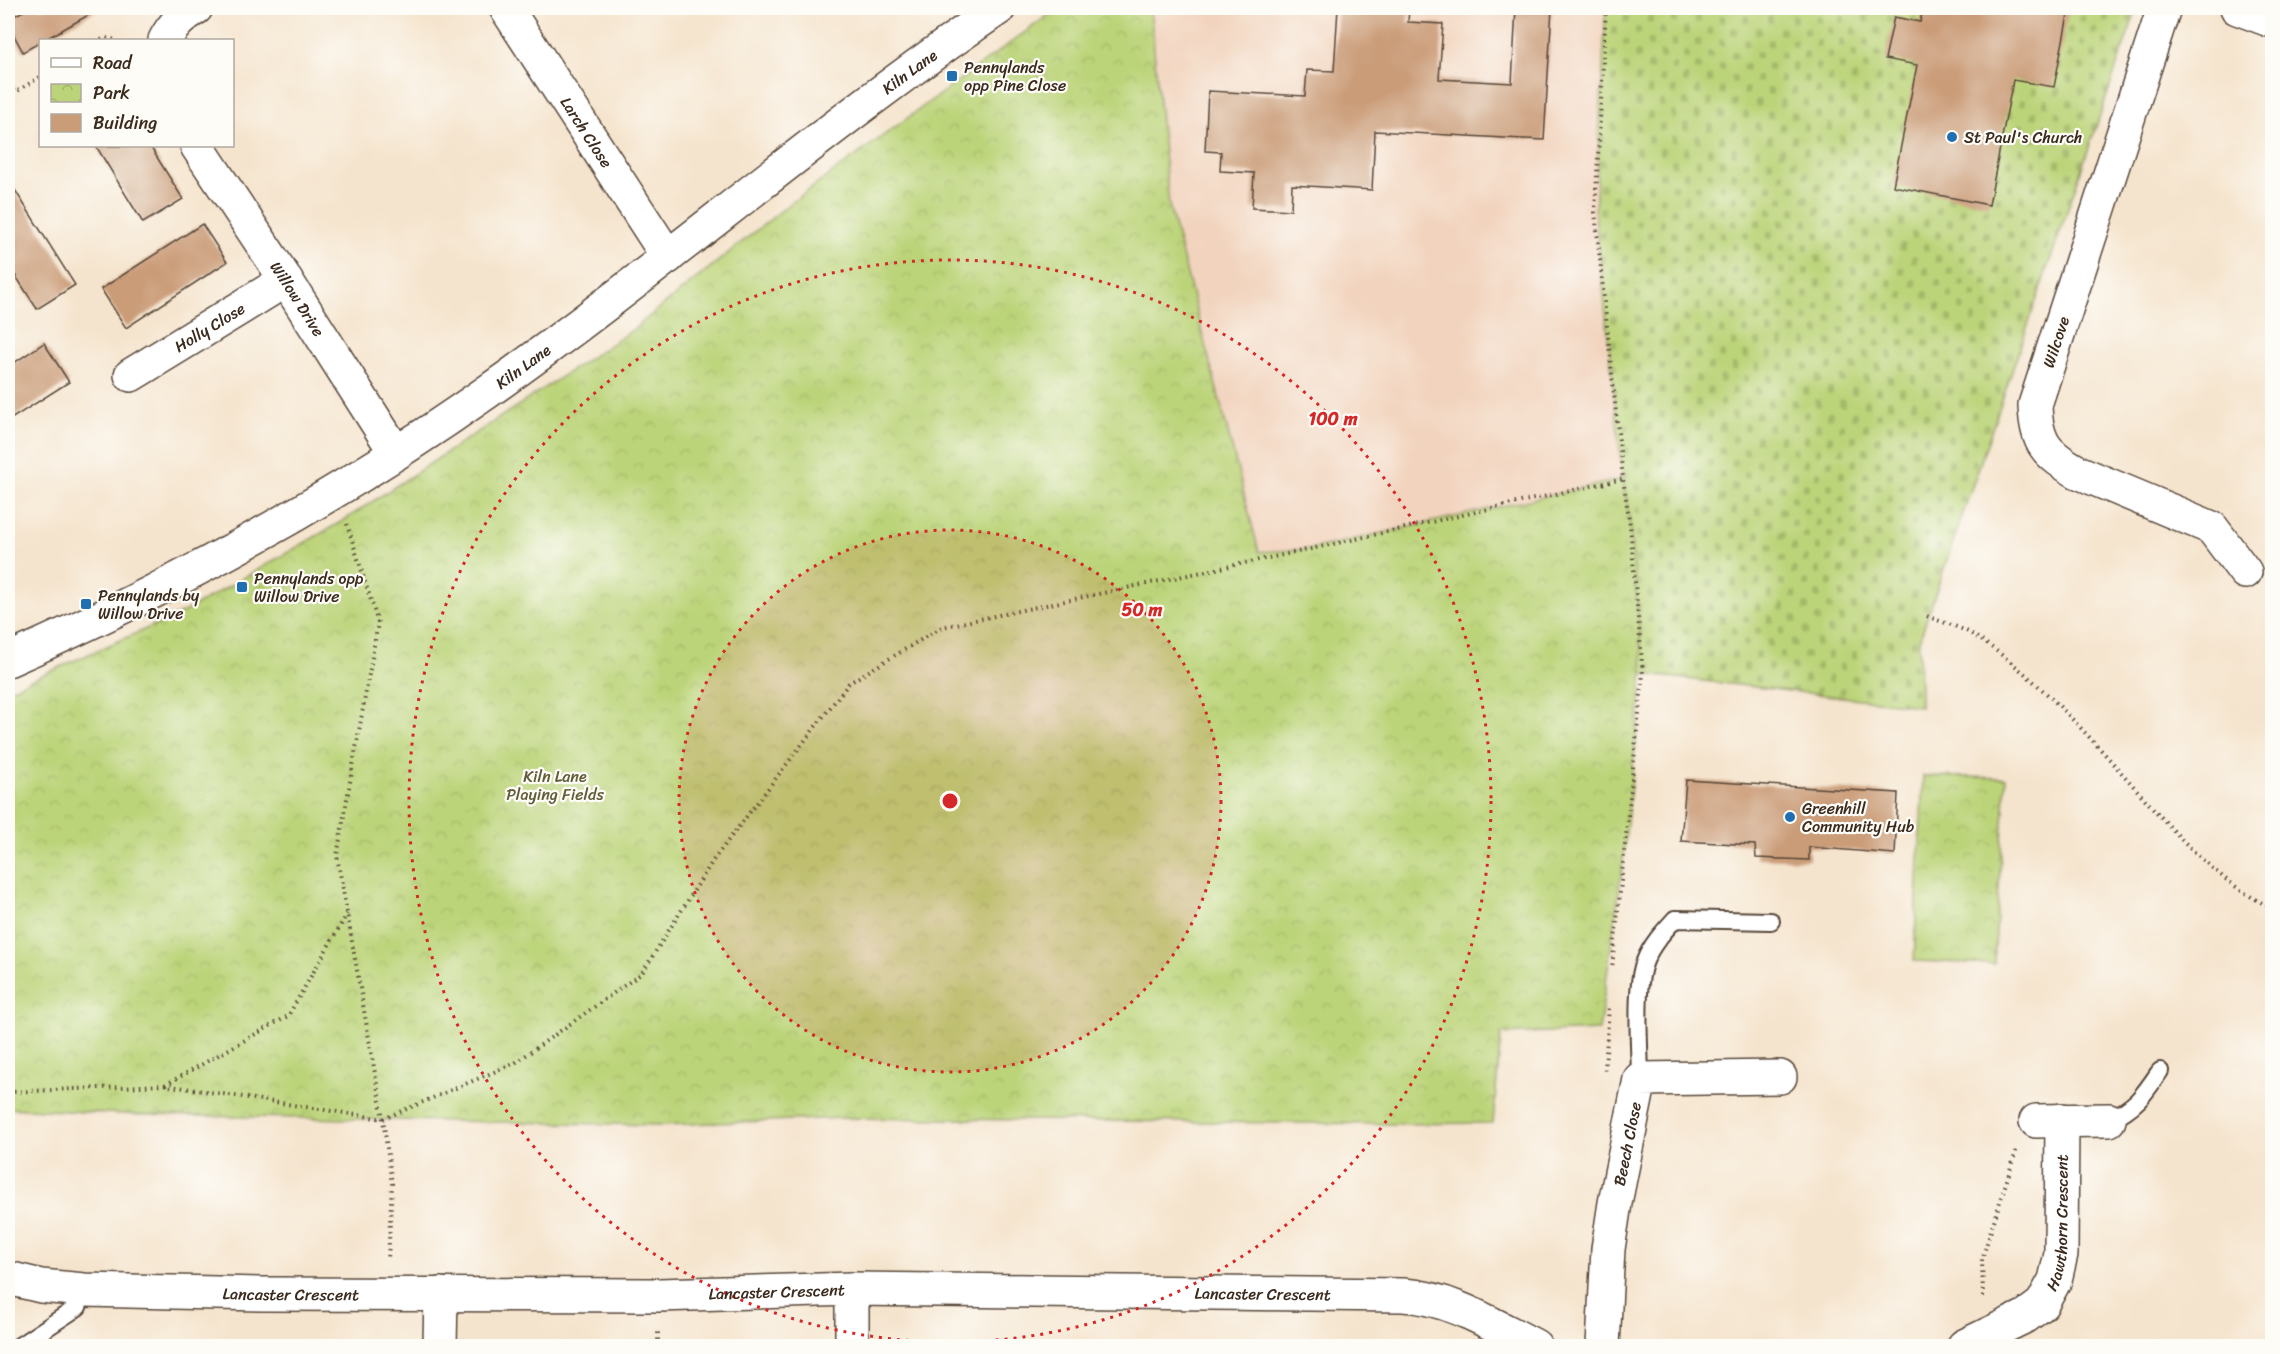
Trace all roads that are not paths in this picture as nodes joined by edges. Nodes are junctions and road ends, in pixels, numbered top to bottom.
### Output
1 (196, 8) edge
2 (508, 8) edge
3 (999, 8) edge
4 (2164, 8) edge
5 (2236, 8) edge
6 (2272, 21) edge
7 (165, 39) edge
8 (198, 147) edge
9 (668, 257) junction
10 (286, 280) junction
11 (131, 375) dead end
12 (396, 453) junction
13 (2245, 572) dead end
14 (8, 660) edge
15 (1772, 921) dead end
16 (2160, 1071) dead end
17 (1780, 1077) dead end
18 (1640, 1079) junction
19 (2109, 1120) joint
20 (8, 1278) edge
21 (852, 1289) junction
22 (84, 1290) junction
23 (441, 1294) junction
24 (1974, 1342) edge
25 (19, 1347) edge
26 (440, 1347) edge
27 (852, 1347) edge
28 (1535, 1347) edge
29 (1603, 1347) edge

1 - 7 street
2 - 9 street, Larch Close
3 - 9 street, Kiln Lane
4 - 13 street, Wilcove
5 - 6 street
8 - 10 street, Willow Drive
9 - 12 street, Kiln Lane
10 - 11 street, Holly Close
10 - 12 street, Willow Drive
12 - 14 street, Kiln Lane
15 - 18 lane
16 - 19 lane
17 - 18 street, Beech Close
18 - 29 street, Beech Close
19 - 24 street, Hawthorn Crescent
20 - 22 street, Lancaster Crescent
21 - 23 street, Lancaster Crescent
21 - 27 street
21 - 28 street, Lancaster Crescent
22 - 23 street, Lancaster Crescent
22 - 25 lane
23 - 26 street

